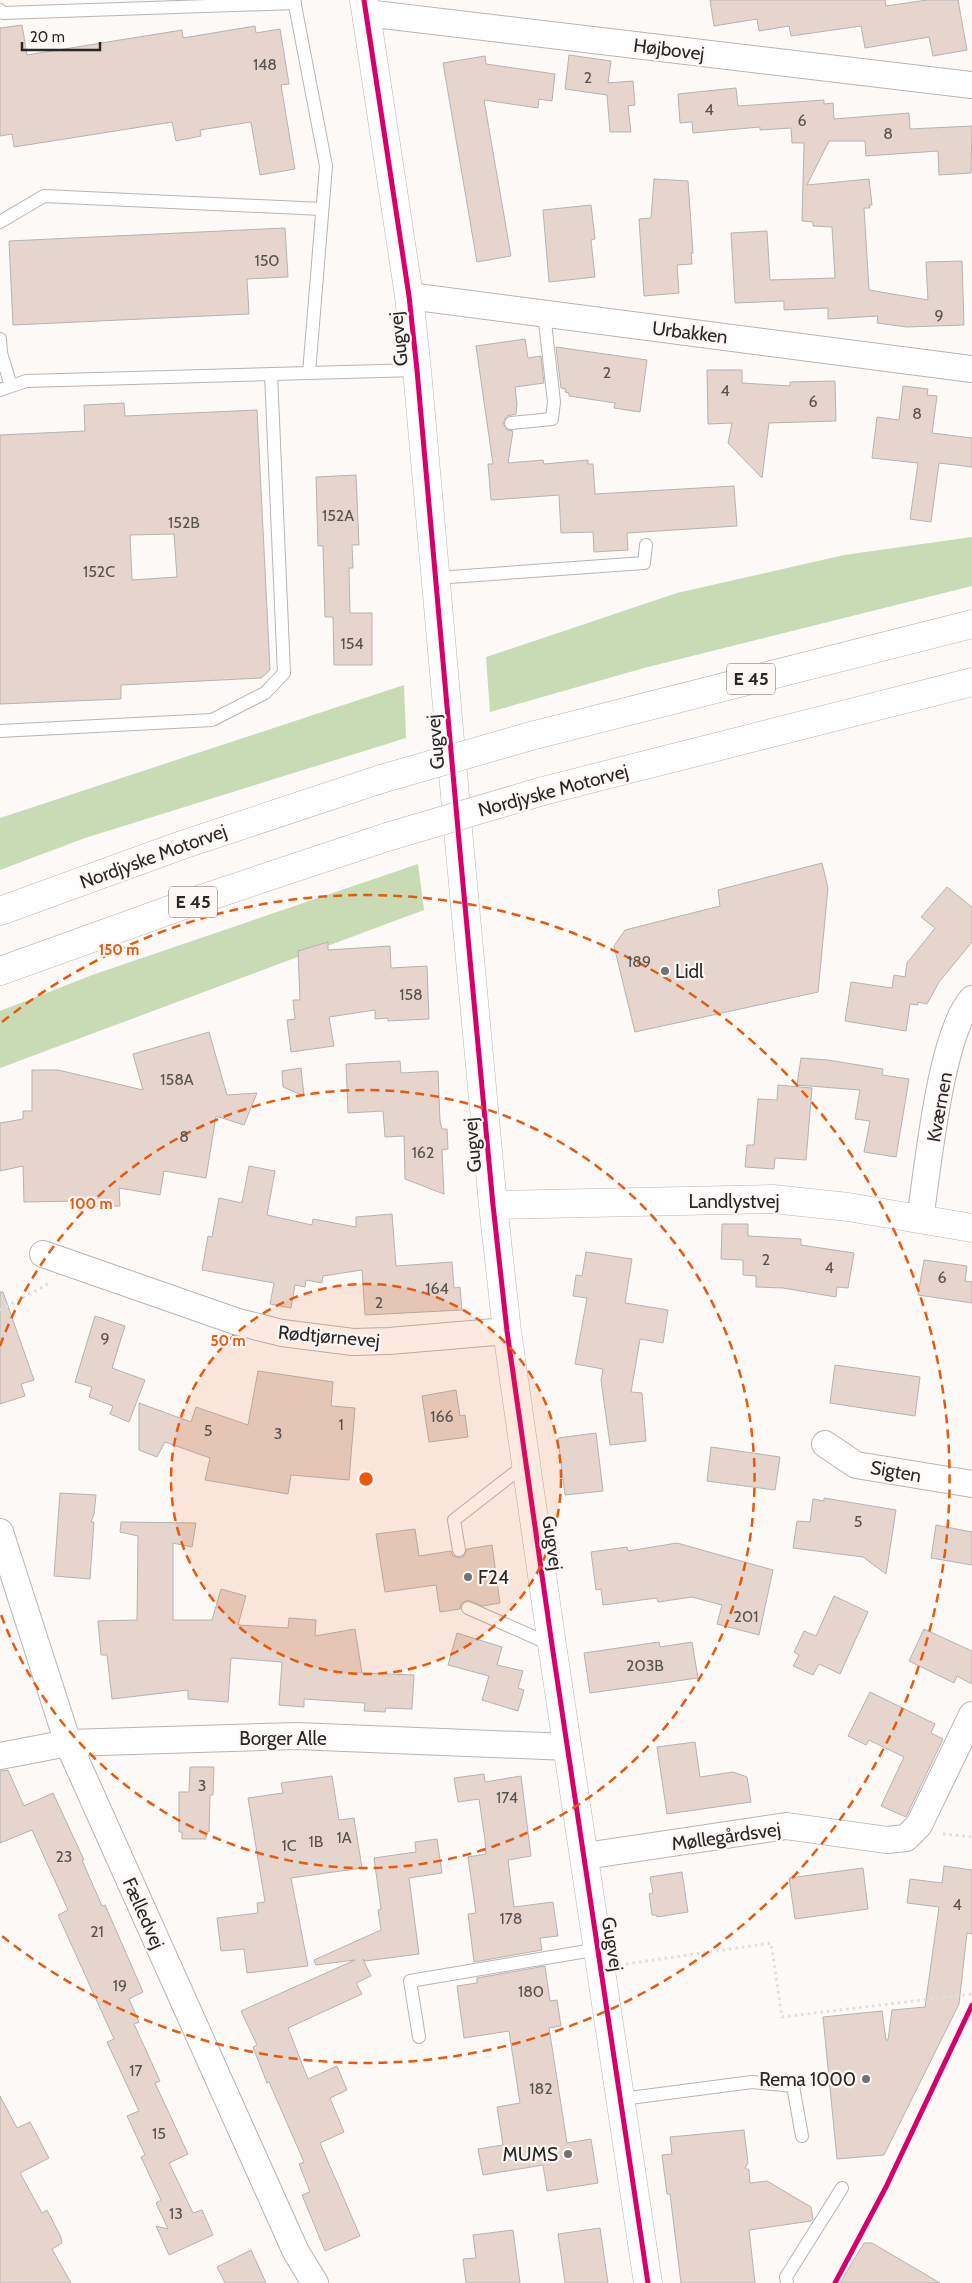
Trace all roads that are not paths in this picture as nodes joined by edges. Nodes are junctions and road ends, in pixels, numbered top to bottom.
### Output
1 (294, 1) edge
2 (365, 7) edge
3 (0, 10) edge
4 (972, 85) edge
5 (322, 209) junction
6 (0, 222) edge
7 (409, 296) junction
8 (544, 313) junction
9 (0, 339) edge
10 (972, 369) edge
11 (417, 370) junction
12 (309, 373) junction
13 (271, 374) junction
14 (6, 388) edge
15 (510, 423) dead end
16 (646, 545) dead end
17 (436, 578) junction
18 (972, 624) edge
19 (972, 682) edge
20 (0, 731) edge
21 (0, 911) edge
22 (0, 971) edge
23 (972, 999) edge
24 (493, 1205) junction
25 (920, 1219) junction
26 (972, 1228) edge
27 (43, 1254) dead end
28 (508, 1331) junction
29 (825, 1444) dead end
30 (526, 1464) junction
31 (972, 1484) edge
32 (0, 1532) edge
33 (459, 1550) dead end
34 (468, 1608) dead end
35 (552, 1645) junction
36 (972, 1714) edge
37 (68, 1743) junction
38 (568, 1747) junction
39 (0, 1756) edge
40 (585, 1856) junction
41 (600, 1958) junction
42 (419, 2037) dead end
43 (622, 2099) junction
44 (802, 2136) dead end
45 (842, 2188) dead end
46 (315, 2283) edge
47 (648, 2283) edge
48 (787, 2283) edge

1 - 3 lane
1 - 5 lane
2 - 4 street, Højbovej
2 - 7 main road, Gugvej
5 - 6 lane
5 - 12 lane
7 - 8 street, Urbakken
7 - 11 main road, Gugvej
8 - 10 street, Urbakken
8 - 15 lane
9 - 14 lane
11 - 12 lane
11 - 17 main road, Gugvej
12 - 13 lane
13 - 14 lane
13 - 20 lane
16 - 17 lane
17 - 24 main road, Gugvej
18 - 21 main road, Nordjyske Motorvej / E 45, bridge
19 - 22 main road, Nordjyske Motorvej / E 45, bridge
23 - 25 street, Kværnen
24 - 25 main road, Landlystvej
24 - 28 main road, Gugvej
25 - 26 main road, Landlystvej
27 - 28 street, Rødtjørnevej
28 - 30 main road, Gugvej
29 - 31 street, Sigten
30 - 33 lane
30 - 35 main road, Gugvej
32 - 37 street, Fælledvej
34 - 35 lane
35 - 38 main road, Gugvej
36 - 40 street, Møllegårdsvej
37 - 38 street, Borger Alle
37 - 39 street, Borger Alle
37 - 46 street, Fælledvej
38 - 40 main road, Gugvej
40 - 41 main road, Gugvej
41 - 42 lane
41 - 43 main road, Gugvej
43 - 44 lane
43 - 47 main road, Gugvej
45 - 48 lane

